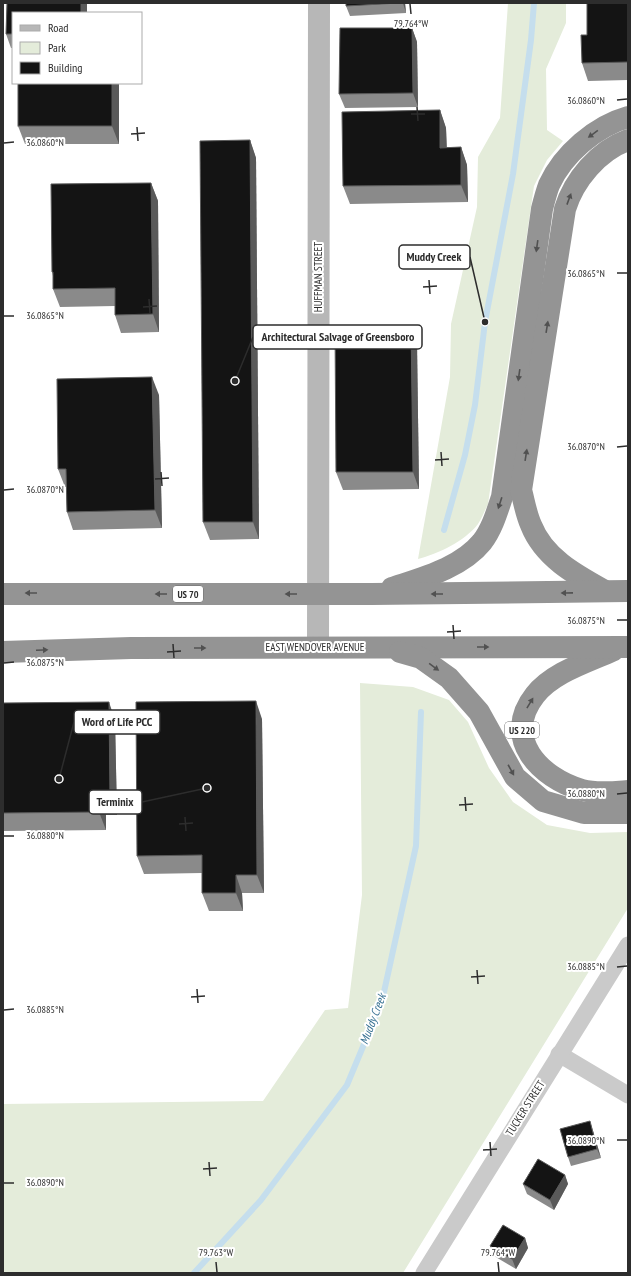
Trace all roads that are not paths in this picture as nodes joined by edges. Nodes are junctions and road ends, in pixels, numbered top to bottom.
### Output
1 (319, 3) edge
2 (628, 117) edge
3 (628, 140) edge
4 (628, 591) edge
5 (606, 592) junction
6 (3, 594) edge
7 (318, 594) junction
8 (372, 594) junction
9 (318, 647) junction
10 (624, 647) edge
11 (386, 648) junction
12 (3, 652) edge
13 (628, 791) edge
14 (628, 813) edge
15 (628, 945) edge
16 (559, 1054) junction
17 (628, 1095) edge
18 (424, 1273) edge

1 - 7 street, HUFFMAN STREET
2 -> 8 highway
5 -> 3 highway
4 - 5 highway, US 70
5 -> 8 highway, US 70
7 -> 6 highway, US 70
7 - 8 highway, US 70
7 - 9 street, HUFFMAN STREET
9 - 11 highway, EAST WENDOVER AVENUE
12 -> 9 highway, EAST WENDOVER AVENUE
11 -> 10 highway, EAST WENDOVER AVENUE
13 -> 10 highway, US 220
11 -> 14 highway
15 - 16 street, TUCKER STREET
16 - 17 street
16 - 18 street, TUCKER STREET

